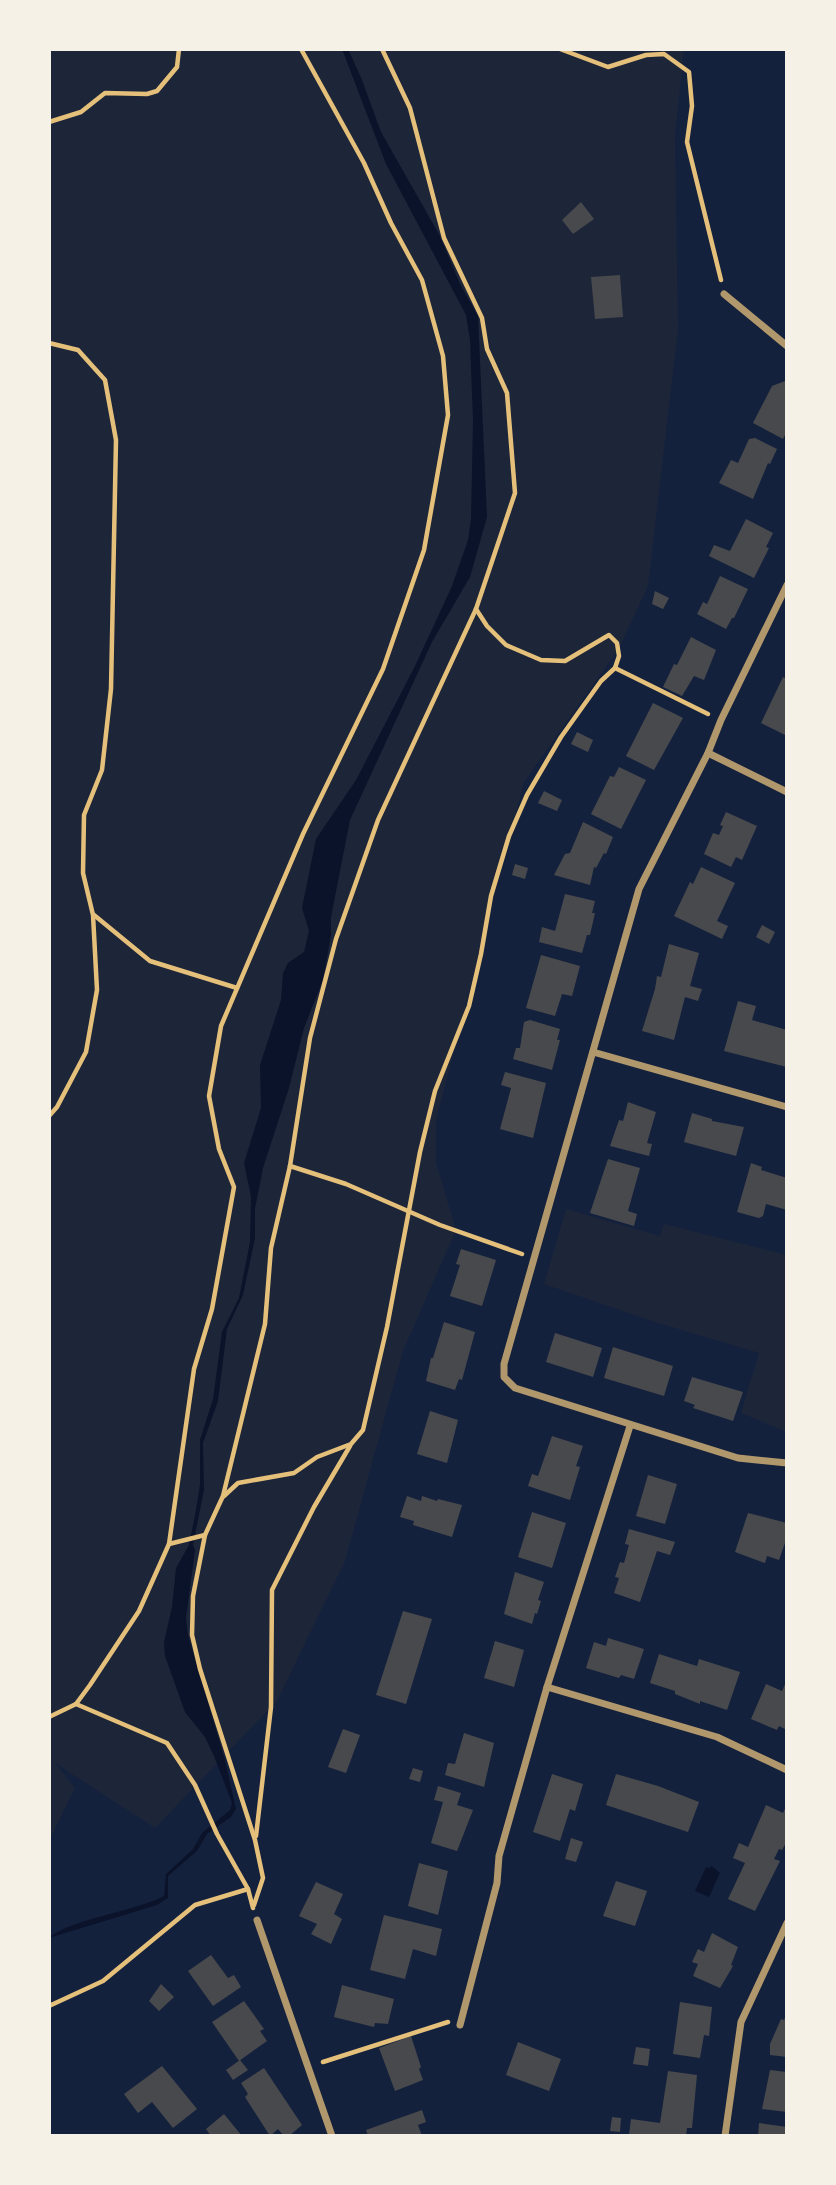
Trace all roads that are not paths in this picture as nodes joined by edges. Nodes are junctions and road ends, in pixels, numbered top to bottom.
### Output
1 (724, 294) road end
2 (787, 346) edge
3 (787, 585) edge
4 (708, 753) junction
5 (787, 792) edge
6 (593, 1052) junction
7 (787, 1107) edge
8 (630, 1426) junction
9 (787, 1463) edge
10 (547, 1687) junction
11 (787, 1770) edge
12 (257, 1920) dead end
13 (787, 1923) edge
14 (461, 2021) road end
15 (332, 2136) edge
16 (724, 2136) edge

1 - 2 street
3 - 4 street
4 - 5 street
4 - 6 street
6 - 7 street
6 - 8 street
8 - 9 street
8 - 10 street
10 - 11 street
10 - 14 street
12 - 15 street
13 - 16 street

